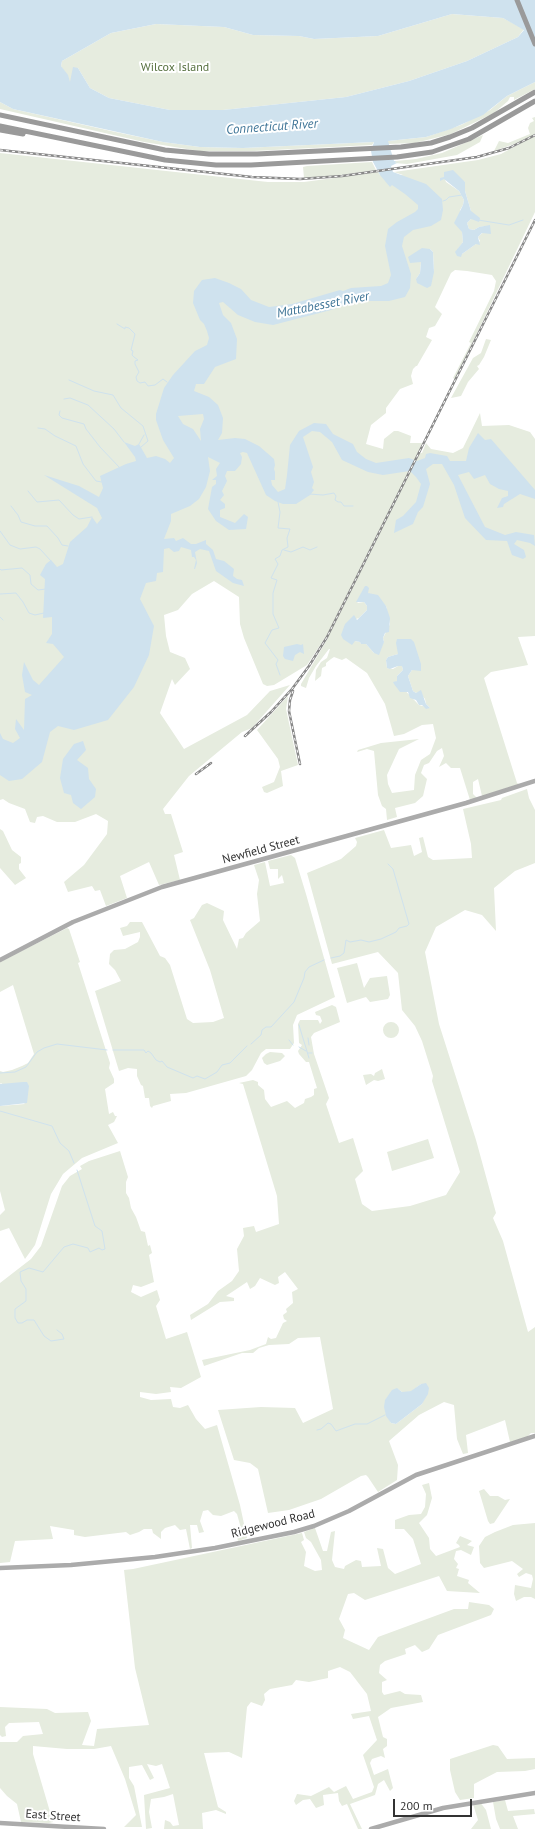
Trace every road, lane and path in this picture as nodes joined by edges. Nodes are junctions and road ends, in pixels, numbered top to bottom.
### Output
1 (517, 0) edge
2 (535, 44) edge
3 (535, 92) edge
4 (535, 101) edge
5 (0, 115) edge
6 (0, 126) edge
7 (0, 130) edge
8 (67, 140) junction
9 (535, 781) edge
10 (0, 960) edge
11 (535, 1436) edge
12 (0, 1568) edge
13 (535, 1793) edge
14 (0, 1823) edge
15 (104, 1829) edge
16 (371, 1829) edge

1 - 2 highway
3 - 5 highway
4 - 8 highway
6 - 8 highway
7 - 8 highway
9 - 10 main road, Newfield Street
11 - 12 main road, Ridgewood Road
13 - 16 main road
14 - 15 main road, East Street

